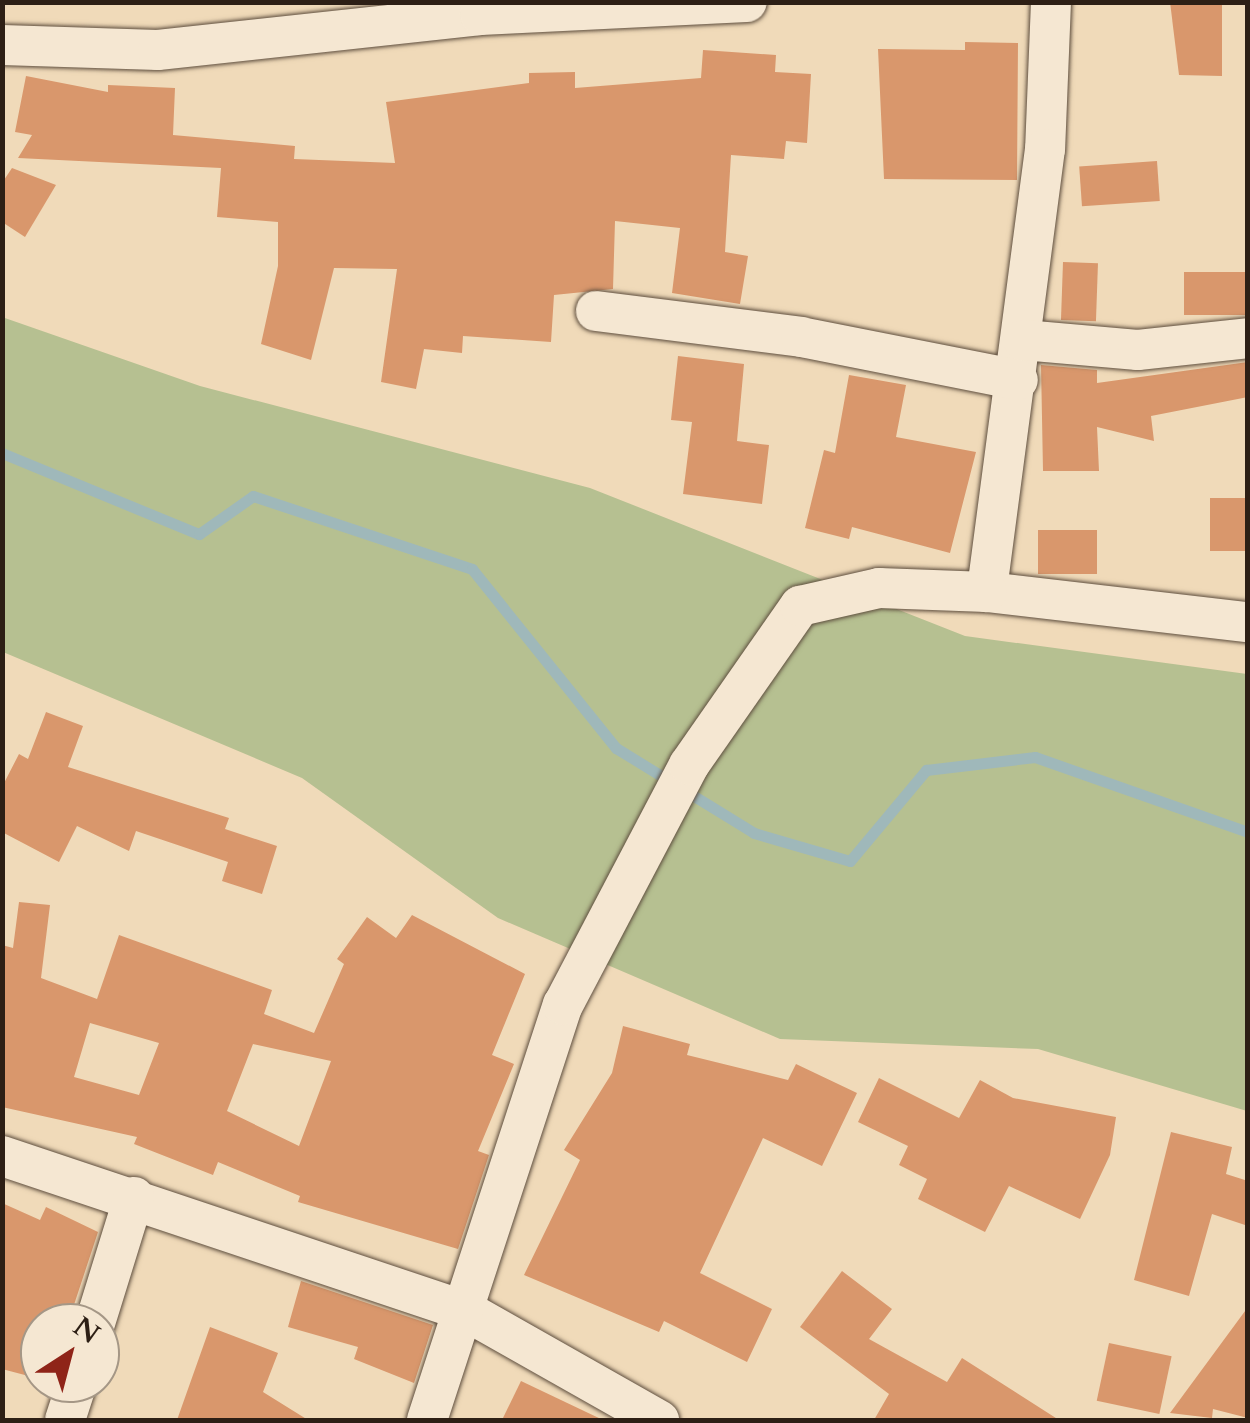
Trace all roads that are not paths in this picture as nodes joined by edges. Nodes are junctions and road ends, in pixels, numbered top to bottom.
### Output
1 (747, 2) edge
2 (1050, 2) edge
3 (2, 44) edge
4 (596, 311) dead end
5 (1248, 338) edge
6 (1023, 340) junction
7 (1018, 380) junction
8 (987, 592) junction
9 (1248, 622) edge
10 (2, 1156) edge
11 (134, 1197) junction
12 (101, 1303) edge
13 (466, 1311) junction
14 (427, 1420) edge
15 (659, 1420) edge

1 - 3 street
2 - 6 street
4 - 7 street
5 - 6 street
6 - 7 street
7 - 8 street
8 - 9 street
8 - 13 street
10 - 11 street
11 - 12 street
11 - 13 street
13 - 14 street
13 - 15 street

